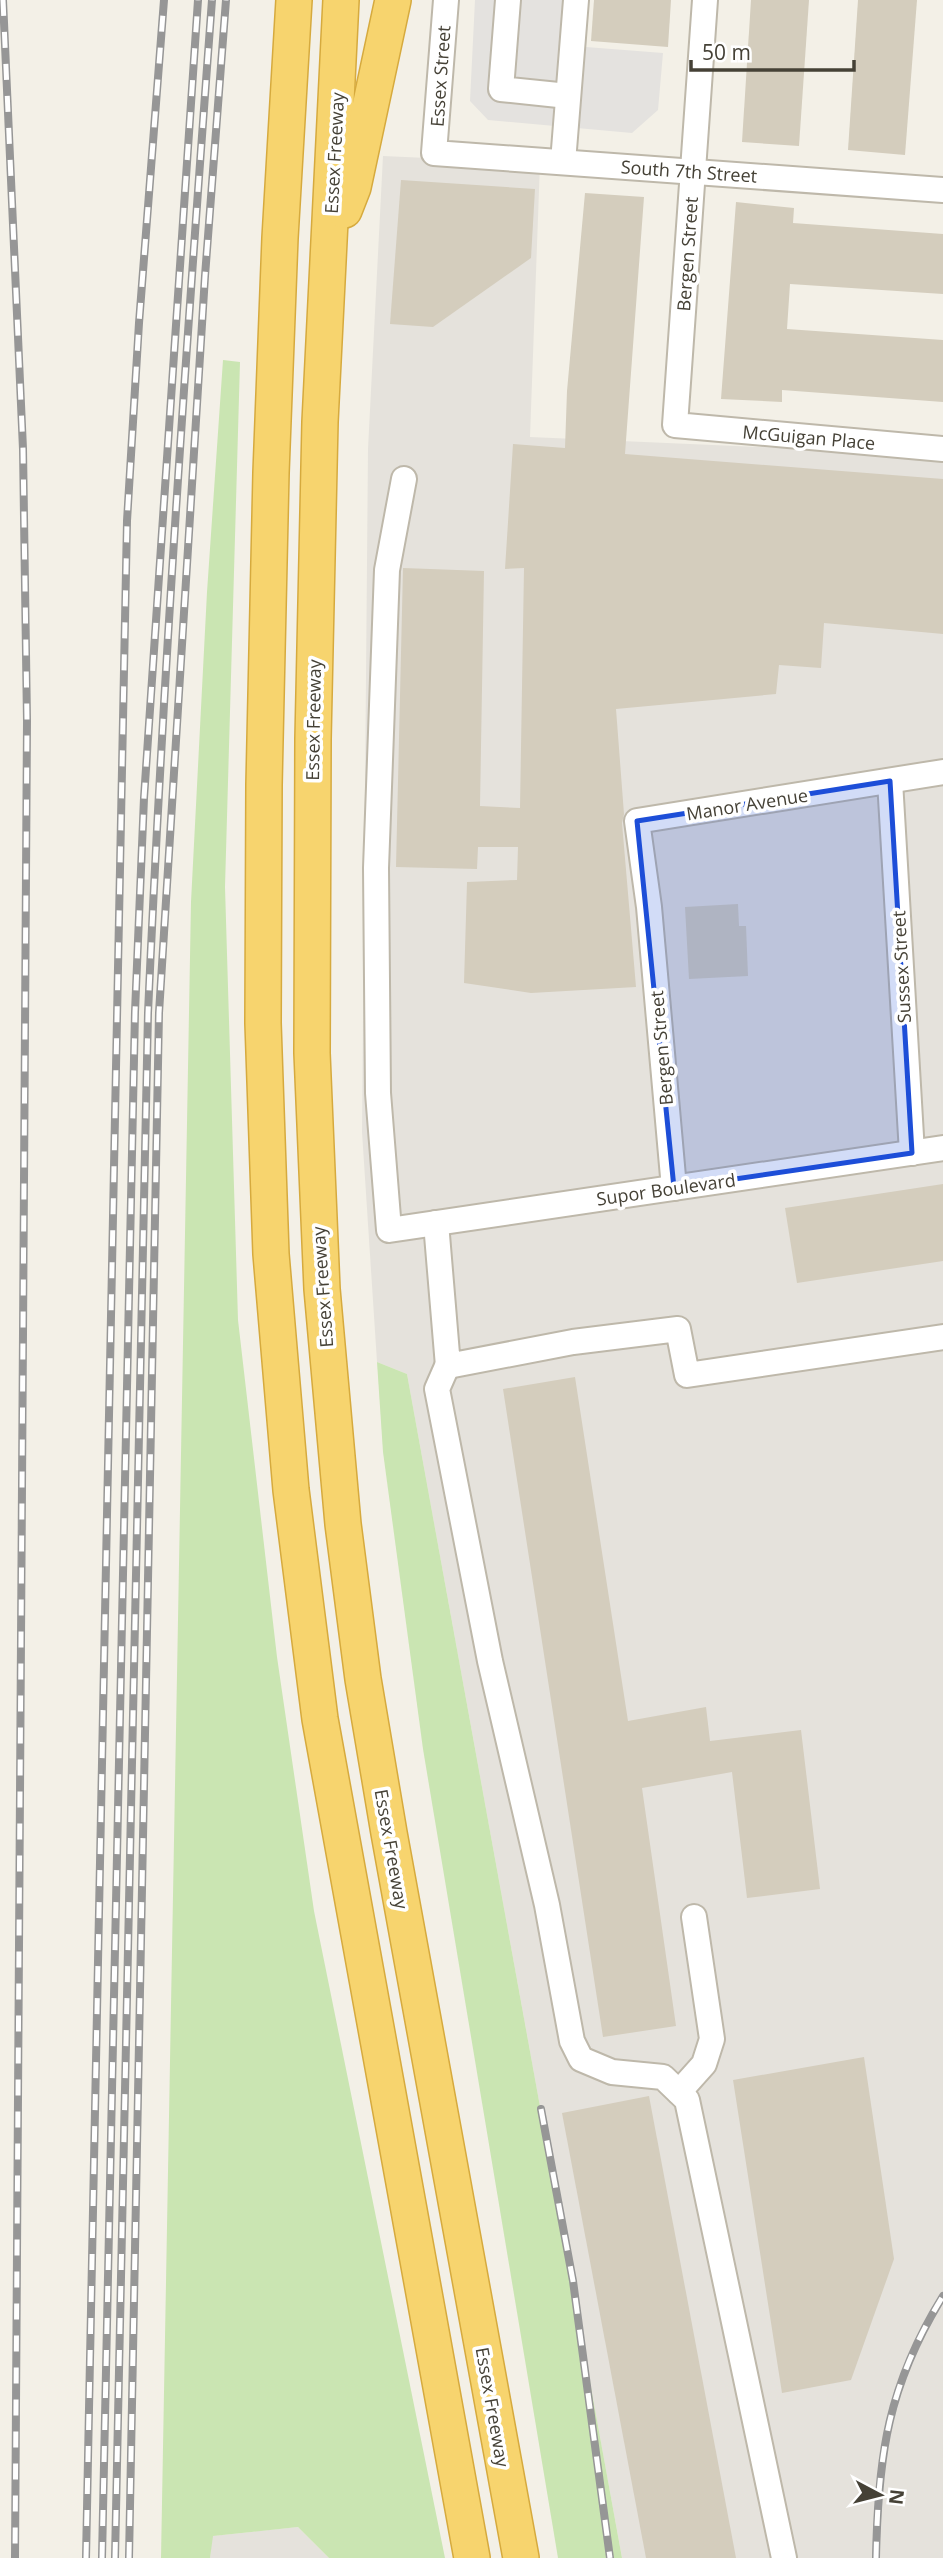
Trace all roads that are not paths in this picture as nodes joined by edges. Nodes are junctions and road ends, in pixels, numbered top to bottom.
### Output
1 (294, 0) edge
2 (341, 0) edge
3 (393, 0) edge
4 (446, 0) edge
5 (508, 0) edge
6 (576, 0) edge
7 (705, 0) edge
8 (568, 96) junction
9 (434, 153) joint
10 (563, 162) junction
11 (693, 171) junction
12 (943, 190) edge
13 (328, 252) junction
14 (675, 425) joint
15 (943, 449) edge
16 (404, 479) dead end
17 (943, 772) edge
18 (890, 781) junction
19 (649, 907) joint
20 (943, 1148) edge
21 (912, 1153) junction
22 (674, 1188) junction
23 (436, 1223) junction
24 (943, 1337) edge
25 (447, 1364) junction
26 (694, 1917) dead end
27 (679, 2092) junction
28 (472, 2558) edge
29 (521, 2558) edge
30 (784, 2558) edge

1 - 28 highway
2 - 13 highway, Essex Freeway
3 - 13 highway
4 - 9 street, Essex Street
5 - 8 street
6 - 8 street
7 - 11 street, Bergen Street
8 - 10 street
9 - 10 street, South 7th Street
10 - 11 street, South 7th Street
11 - 12 street, South 7th Street
11 - 14 street, Bergen Street
13 - 29 highway, Essex Freeway
14 - 15 street, McGuigan Place
16 - 23 street, Supor Boulevard
17 - 18 street, Manor Avenue
18 - 19 street, Manor Avenue
18 - 21 street, Sussex Street
19 - 22 street, Bergen Street
20 - 21 street, Supor Boulevard
21 - 22 street, Supor Boulevard
22 - 23 street, Supor Boulevard
23 - 25 street
24 - 25 street
25 - 27 street
26 - 27 street
27 - 30 street

